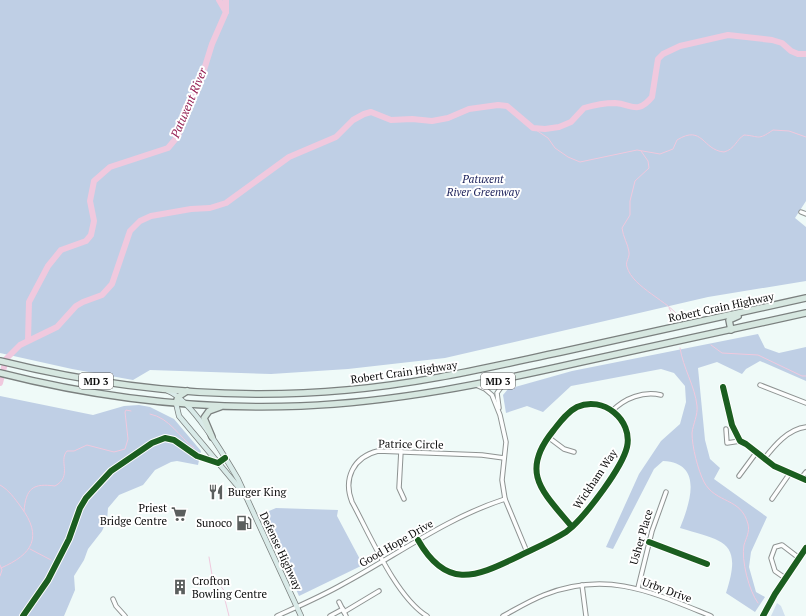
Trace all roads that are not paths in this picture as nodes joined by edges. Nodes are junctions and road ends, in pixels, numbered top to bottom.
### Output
1 (801, 212) dead end
2 (806, 214) edge
3 (806, 298) edge
4 (763, 308) junction
5 (806, 313) edge
6 (731, 330) junction
7 (0, 361) edge
8 (0, 373) edge
9 (507, 379) junction
10 (476, 385) junction
11 (760, 385) dead end
12 (723, 387) dead end
13 (165, 390) junction
14 (187, 391) junction
15 (661, 396) dead end
16 (177, 400) junction
17 (806, 403) edge
18 (185, 404) junction
19 (223, 406) junction
20 (612, 411) junction
21 (500, 415) junction
22 (806, 427) edge
23 (726, 429) dead end
24 (212, 437) junction
25 (548, 437) junction
26 (740, 441) junction
27 (401, 451) junction
28 (574, 452) dead end
29 (756, 453) junction
30 (226, 458) junction
31 (504, 458) junction
32 (764, 459) junction
33 (218, 463) junction
34 (806, 472) edge
35 (790, 473) junction
36 (739, 476) dead end
37 (801, 478) junction
38 (806, 480) edge
39 (666, 492) dead end
40 (244, 493) junction
41 (505, 499) junction
42 (772, 499) dead end
43 (404, 500) dead end
44 (572, 527) junction
45 (418, 540) junction
46 (649, 542) junction
47 (806, 548) edge
48 (527, 552) junction
49 (799, 558) junction
50 (383, 560) junction
51 (707, 564) dead end
52 (785, 578) junction
53 (582, 585) junction
54 (638, 588) junction
55 (379, 591) dead end
56 (113, 599) dead end
57 (339, 602) dead end
58 (297, 606) junction
59 (344, 612) edge
60 (23, 616) edge
61 (125, 616) edge
62 (277, 616) edge
63 (301, 616) edge
64 (330, 616) edge
65 (427, 616) edge
66 (502, 616) edge
67 (586, 616) edge
68 (711, 616) edge
69 (763, 616) edge

1 - 2 street
3 - 4 highway, Robert Crain Highway / MD 3
4 - 6 highway
4 - 14 highway, Robert Crain Highway / MD 3
5 - 6 highway, MD 3
6 - 9 highway, MD 3
7 - 13 highway, Robert Crain Highway / MD 3
8 - 16 highway, MD 3
9 - 10 highway, MD 3
9 - 21 street
10 - 19 highway, MD 3
10 - 21 street
11 - 17 street
12 - 26 street
13 - 14 highway, Robert Crain Highway / MD 3
13 - 16 main road
14 - 16 highway
15 - 20 street
16 - 18 highway, MD 3
16 - 33 main road, Defense Highway
18 - 19 highway, MD 3
18 - 24 main road, Defense Highway
19 - 24 highway
20 - 25 street, Wickham Way
20 - 44 street, Wickham Way
21 - 31 street
22 - 32 street
23 - 26 street
24 - 30 main road, Defense Highway
25 - 28 street
25 - 44 street, Wickham Way
26 - 29 street
27 - 31 street, Patrice Circle
27 - 43 street
27 - 50 street, Patrice Circle
29 - 32 street
29 - 36 street
30 - 33 street
30 - 40 main road, Defense Highway
31 - 41 street
32 - 35 street
33 - 40 main road, Defense Highway
33 - 60 street
34 - 37 street
35 - 37 street
35 - 42 street
37 - 38 street
39 - 46 street, Usher Place
40 - 58 main road, Defense Highway
41 - 45 street, Good Hope Drive
41 - 48 street
44 - 48 street, Wickham Way
45 - 48 street, Wickham Way
45 - 50 street, Good Hope Drive
46 - 51 street
46 - 54 street, Usher Place
47 - 49 street
49 - 52 street
49 - 52 street
50 - 58 street, Good Hope Drive
50 - 65 street
52 - 69 street
53 - 54 street, Urby Drive
53 - 66 street, Urby Drive
53 - 67 street
54 - 68 street, Urby Drive
55 - 59 street
56 - 61 street
57 - 59 street
58 - 62 street, Good Hope Drive
58 - 63 main road, Defense Highway
59 - 64 street

